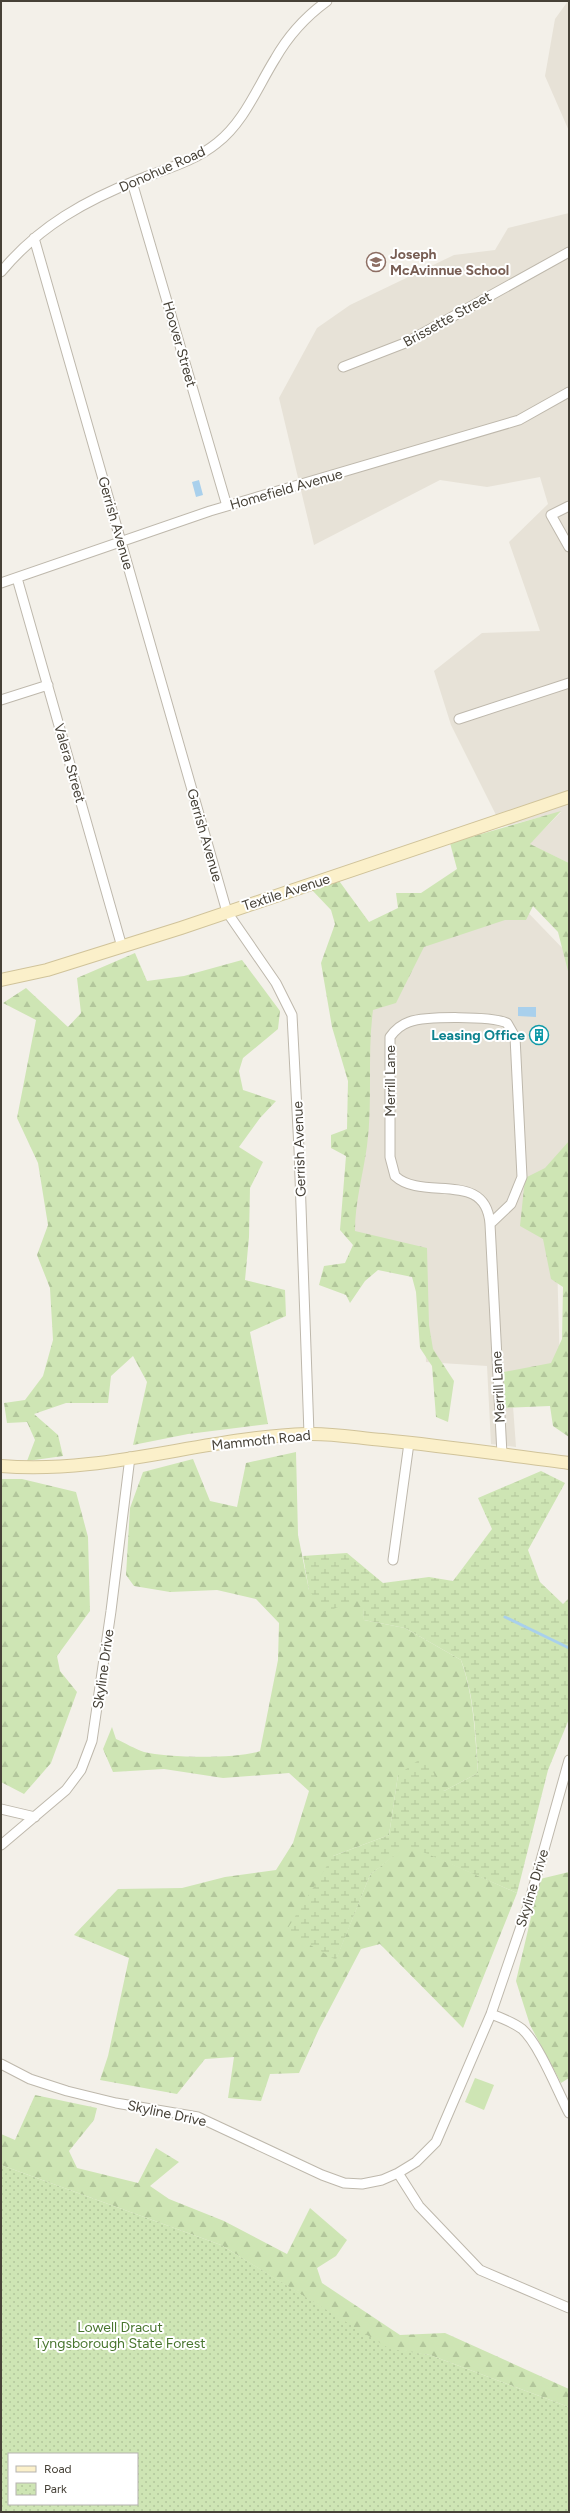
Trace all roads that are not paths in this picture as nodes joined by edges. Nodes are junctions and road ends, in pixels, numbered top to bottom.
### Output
1 (327, 1) edge
2 (132, 182) junction
3 (34, 238) junction
4 (569, 252) edge
5 (1, 272) edge
6 (343, 367) dead end
7 (569, 392) edge
8 (227, 506) junction
9 (569, 506) edge
10 (121, 543) junction
11 (569, 547) edge
12 (17, 578) junction
13 (1, 583) edge
14 (566, 684) edge
15 (48, 685) junction
16 (1, 700) edge
17 (459, 718) dead end
18 (569, 797) edge
19 (227, 912) junction
20 (122, 947) junction
21 (1, 980) edge
22 (490, 1224) junction
23 (309, 1434) junction
24 (409, 1443) junction
25 (502, 1454) junction
26 (130, 1457) junction
27 (569, 1463) edge
28 (1, 1466) edge
29 (392, 1560) dead end
30 (569, 1760) edge
31 (1, 1809) edge
32 (34, 1817) junction
33 (1, 1845) edge
34 (491, 2014) junction
35 (1, 2064) edge
36 (569, 2113) edge
37 (398, 2173) junction
38 (569, 2308) edge

1 - 2 street, Donohue Road
2 - 3 street, Donohue Road
2 - 8 street, Hoover Street
3 - 5 street, Donohue Road
3 - 10 street, Gerrish Avenue
4 - 6 street, Brissette Street
7 - 8 street, Homefield Avenue
8 - 10 street, Homefield Avenue
9 - 11 street
10 - 12 street, Homefield Avenue
10 - 19 street, Gerrish Avenue
12 - 13 street, Homefield Avenue
12 - 15 street, Valera Street
14 - 17 street
15 - 16 street
15 - 20 street, Valera Street
18 - 19 main road, Textile Avenue
19 - 20 main road, Textile Avenue
19 - 23 street, Gerrish Avenue
20 - 21 main road, Textile Avenue
22 - 22 street, Merrill Lane
22 - 25 street, Merrill Lane
23 - 24 main road, Mammoth Road
23 - 26 main road, Mammoth Road
24 - 25 main road, Mammoth Road
24 - 29 street
25 - 27 main road, Mammoth Road
26 - 28 main road, Mammoth Road
26 - 32 street, Skyline Drive
30 - 34 street, Skyline Drive
31 - 32 street
32 - 33 street, Skyline Drive
34 - 36 street
34 - 37 street, Skyline Drive
35 - 37 street, Skyline Drive
37 - 38 street

